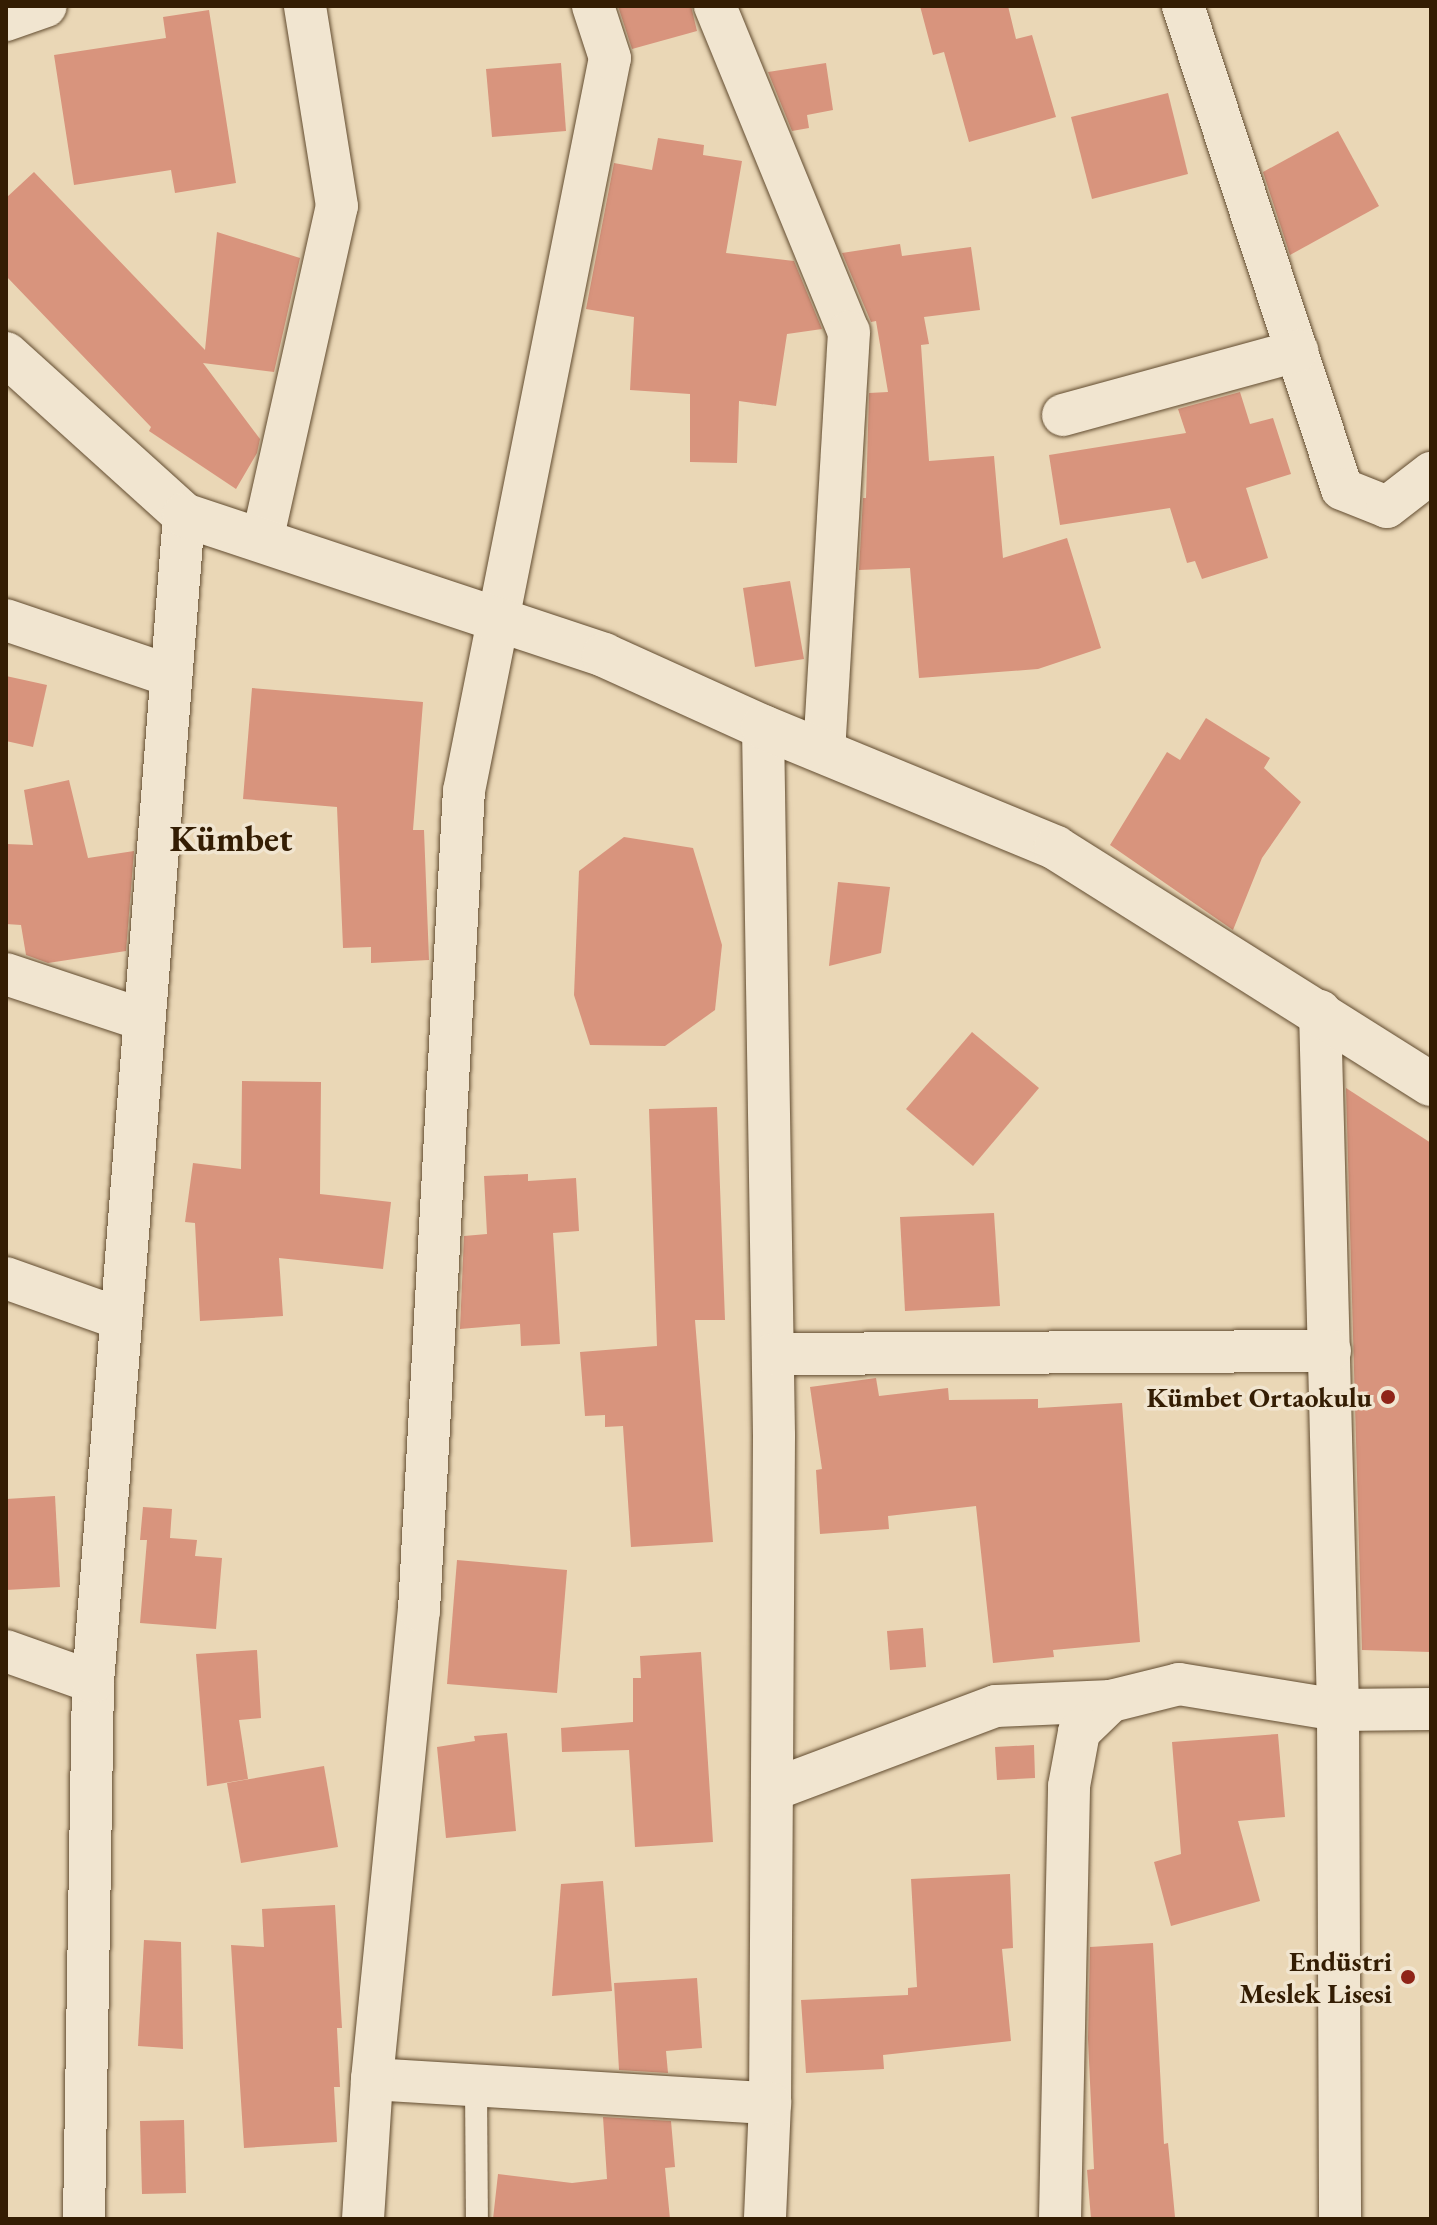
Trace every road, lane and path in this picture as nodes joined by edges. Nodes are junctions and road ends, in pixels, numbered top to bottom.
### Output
1 (46, 6) edge
2 (305, 6) edge
3 (593, 6) edge
4 (715, 6) edge
5 (1183, 6) edge
6 (6, 20) edge
7 (1297, 351) junction
8 (6, 354) edge
9 (1063, 415) dead end
10 (1431, 473) edge
11 (184, 515) junction
12 (262, 541) junction
13 (497, 619) junction
14 (6, 620) edge
15 (171, 676) junction
16 (763, 727) junction
17 (824, 752) junction
18 (6, 974) edge
19 (1320, 1011) junction
20 (144, 1020) junction
21 (1431, 1084) edge
22 (6, 1278) edge
23 (121, 1319) junction
24 (1330, 1351) junction
25 (773, 1354) junction
26 (6, 1651) edge
27 (93, 1682) junction
28 (1111, 1701) junction
29 (1431, 1709) edge
30 (1338, 1710) junction
31 (772, 1790) junction
32 (372, 2079) junction
33 (476, 2085) junction
34 (770, 2103) junction
35 (84, 2219) edge
36 (363, 2219) edge
37 (477, 2219) edge
38 (765, 2219) edge
39 (1060, 2219) edge
40 (1340, 2219) edge

1 - 6 street
2 - 12 street
3 - 13 street
4 - 17 street
5 - 7 street
7 - 9 street
7 - 10 street
8 - 11 street
11 - 12 street
11 - 15 street
12 - 13 street
13 - 16 street
13 - 32 street
14 - 15 street
15 - 20 street
16 - 17 street
16 - 25 street
17 - 19 street
18 - 20 street
19 - 21 street
19 - 24 street
20 - 23 street
22 - 23 street
23 - 27 street
24 - 25 street
24 - 30 street
25 - 31 street
26 - 27 street
27 - 35 street
28 - 30 street
28 - 31 street
28 - 39 street
29 - 30 street
30 - 40 street
31 - 34 street
32 - 33 street
32 - 36 street
33 - 34 street
33 - 37 lane
34 - 38 street

